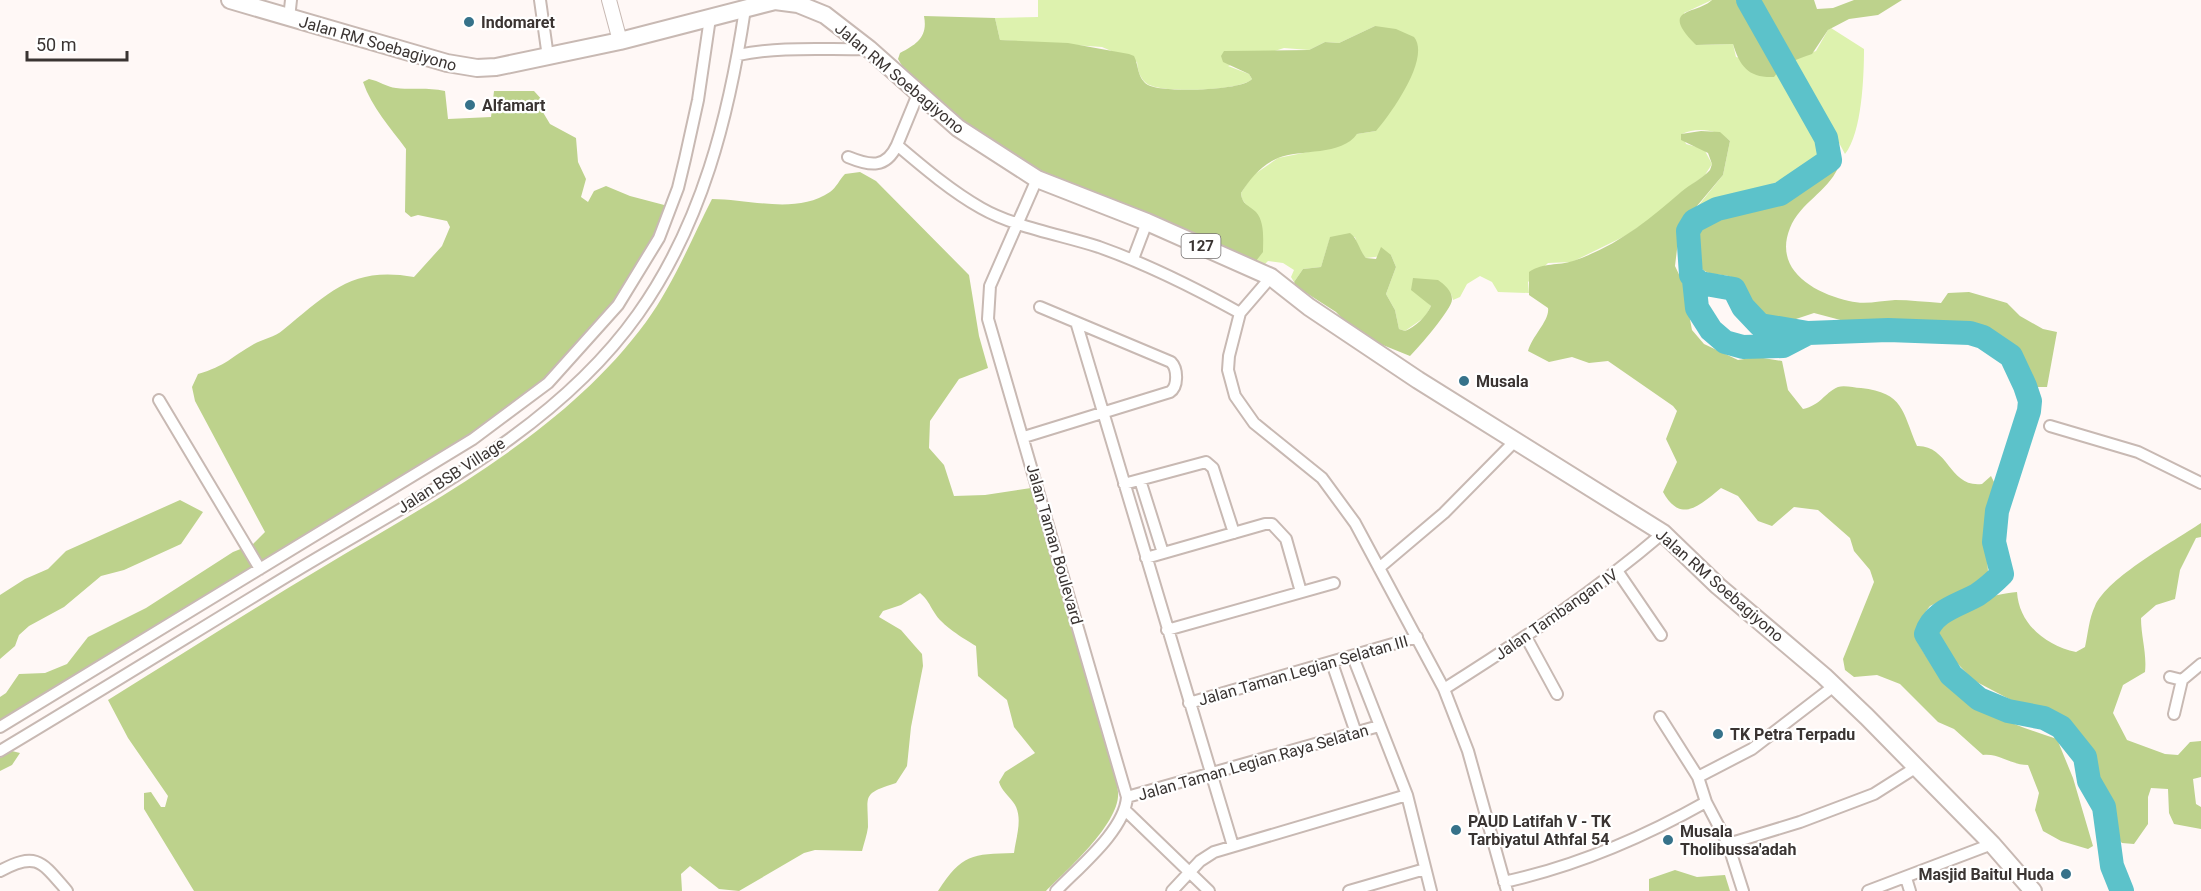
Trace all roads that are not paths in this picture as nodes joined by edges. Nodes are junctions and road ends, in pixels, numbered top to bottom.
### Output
1 (230, 0) edge
2 (291, 0) edge
3 (540, 0) edge
4 (609, 0) edge
5 (745, 9) junction
6 (289, 18) junction
7 (710, 18) junction
8 (620, 41) junction
9 (870, 49) junction
10 (738, 55) junction
11 (548, 57) junction
12 (918, 94) junction
13 (897, 145) junction
14 (849, 158) dead end
15 (1037, 179) junction
16 (1147, 222) junction
17 (1017, 223) junction
18 (1132, 259) junction
19 (1270, 277) junction
20 (1040, 307) dead end
21 (1240, 313) junction
22 (1077, 325) junction
23 (159, 400) dead end
24 (1103, 413) junction
25 (2050, 426) dead end
26 (1024, 438) junction
27 (1515, 440) junction
28 (1140, 480) junction
29 (2201, 483) edge
30 (1124, 484) junction
31 (1234, 532) junction
32 (1663, 533) junction
33 (1163, 553) junction
34 (1146, 558) junction
35 (1379, 568) junction
36 (260, 569) junction
37 (1617, 572) junction
38 (1334, 583) dead end
39 (1301, 592) junction
40 (1167, 630) junction
41 (1661, 635) dead end
42 (1417, 637) junction
43 (1526, 637) junction
44 (1353, 657) junction
45 (1332, 663) junction
46 (2201, 664) edge
47 (2170, 677) dead end
48 (2182, 680) junction
49 (1834, 686) junction
50 (1444, 689) junction
51 (1557, 694) dead end
52 (1189, 703) junction
53 (2174, 714) dead end
54 (1660, 717) dead end
55 (1379, 726) junction
56 (0, 727) edge
57 (1356, 733) junction
58 (0, 752) edge
59 (1915, 768) junction
60 (1210, 774) junction
61 (1698, 777) junction
62 (1407, 795) junction
63 (1127, 797) junction
64 (1706, 802) junction
65 (1126, 811) junction
66 (1728, 844) junction
67 (1992, 844) junction
68 (1233, 846) junction
69 (1425, 869) junction
70 (0, 871) edge
71 (1189, 873) junction
72 (1906, 878) junction
73 (1505, 887) edge
74 (67, 891) edge
75 (1056, 891) edge
76 (1172, 891) edge
77 (1209, 891) edge
78 (1351, 891) edge
79 (1431, 891) edge
80 (1743, 891) edge
81 (1868, 891) edge
82 (1910, 891) edge
83 (2033, 891) edge

1 - 6 main road, Jalan RM Soebagiyono / 127
2 - 6 street
3 - 11 street
4 - 8 street
5 - 7 main road, Jalan RM Soebagiyono / 127
5 - 9 main road, Jalan RM Soebagiyono / 127
5 - 10 street, Jalan BSB Village
6 - 11 main road, Jalan RM Soebagiyono / 127
7 - 8 main road, Jalan RM Soebagiyono / 127
7 - 36 street
8 - 11 main road, Jalan RM Soebagiyono / 127
9 - 10 street
9 - 12 main road, Jalan RM Soebagiyono / 127
10 - 58 street, Jalan BSB Village
12 - 13 street
12 - 15 main road, Jalan RM Soebagiyono / 127
13 - 14 street
13 - 17 street
15 - 16 main road, Jalan RM Soebagiyono / 127
15 - 17 street, Jalan Taman Boulevard
16 - 18 street
16 - 19 main road, Jalan RM Soebagiyono / 127
17 - 18 street
17 - 26 street, Jalan Taman Boulevard
18 - 21 street
19 - 21 street
19 - 27 main road, Jalan RM Soebagiyono / 127
20 - 22 street
21 - 35 street
22 - 24 street
22 - 24 street
23 - 36 street
24 - 26 street
24 - 30 street
25 - 29 street
26 - 63 street, Jalan Taman Boulevard
27 - 32 main road, Jalan RM Soebagiyono / 127
27 - 35 street
28 - 30 street
28 - 31 street
28 - 33 street
30 - 34 street
31 - 33 street
31 - 39 street
32 - 37 street, Jalan Tambangan IV
32 - 49 main road, Jalan RM Soebagiyono / 127
33 - 34 street
34 - 40 street
35 - 42 street
36 - 56 street
37 - 41 street
37 - 43 street, Jalan Tambangan IV
38 - 39 street
39 - 40 street
40 - 52 street
42 - 44 street, Jalan Taman Legian Selatan III
42 - 50 street
43 - 50 street, Jalan Tambangan IV
43 - 51 street
44 - 45 street, Jalan Taman Legian Selatan III
44 - 55 street
45 - 52 street, Jalan Taman Legian Selatan III
45 - 57 street
46 - 48 street
47 - 48 street
48 - 53 street
49 - 59 main road, Jalan RM Soebagiyono / 127
49 - 61 street
50 - 73 street
52 - 60 street
54 - 61 street
55 - 57 street, Jalan Taman Legian Raya Selatan
55 - 62 street
57 - 60 street, Jalan Taman Legian Raya Selatan
59 - 66 street
59 - 67 main road, Jalan RM Soebagiyono / 127
60 - 63 street, Jalan Taman Legian Raya Selatan
60 - 68 street
61 - 64 street
62 - 68 street
62 - 69 street
63 - 65 street, Jalan Taman Boulevard
64 - 66 street
64 - 73 street
65 - 71 street
65 - 75 street
66 - 80 street
67 - 72 street
67 - 83 main road, Jalan RM Soebagiyono / 127
68 - 71 street
69 - 78 street
69 - 79 street
70 - 74 street
71 - 76 street
71 - 77 street
72 - 81 street
72 - 82 street

